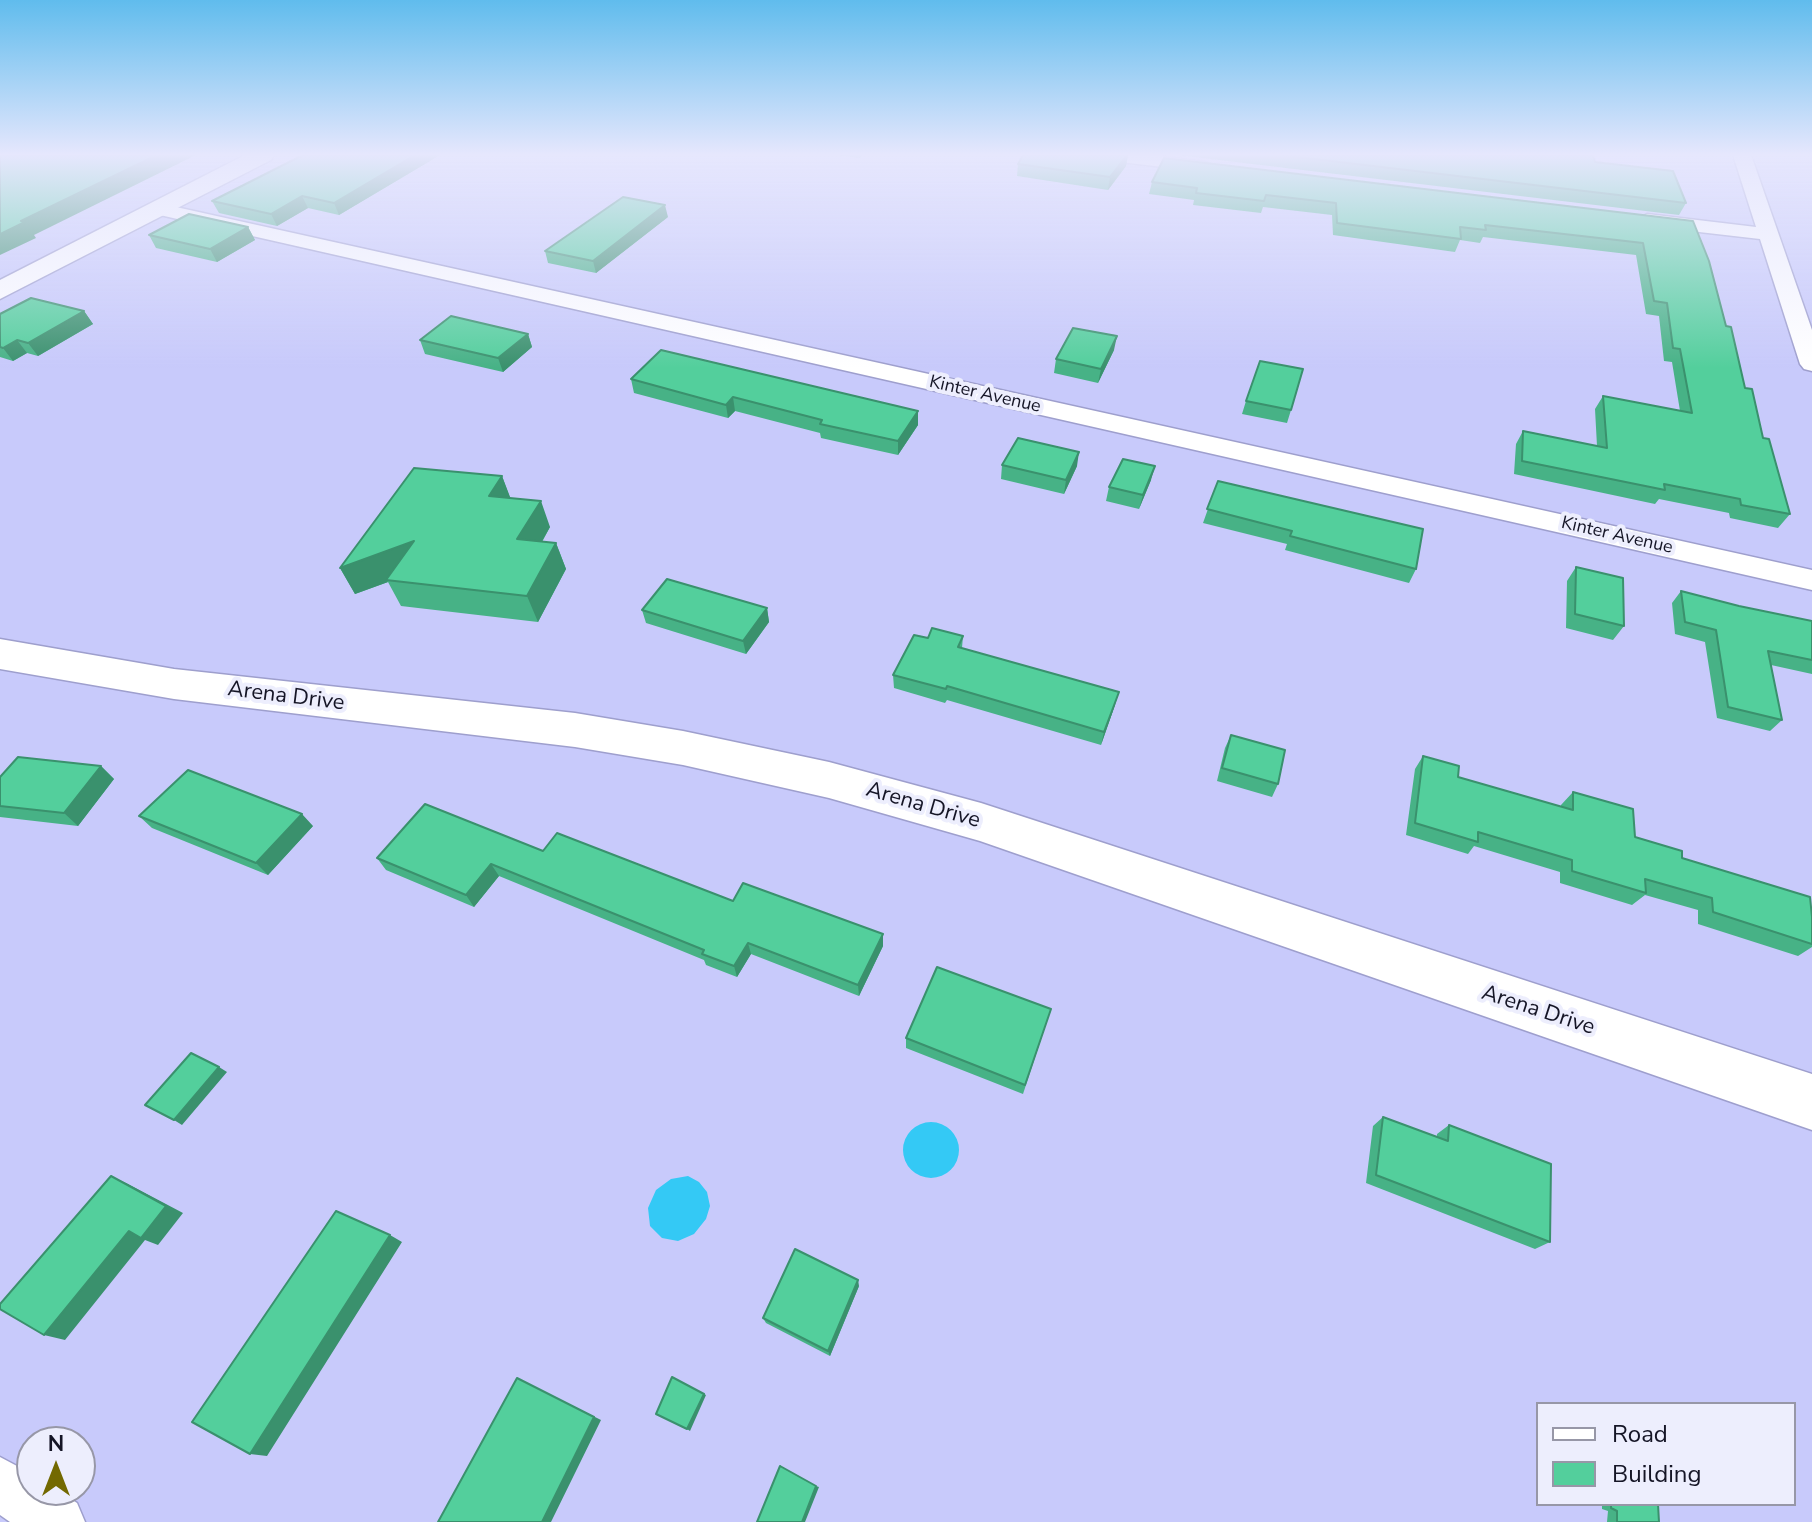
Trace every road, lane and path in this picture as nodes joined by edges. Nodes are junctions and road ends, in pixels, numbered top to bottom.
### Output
1 (125, 226) edge
2 (234, 226) edge
3 (1701, 226) edge
4 (1765, 226) edge
5 (1768, 234) junction
6 (1785, 281) junction
7 (1812, 286) edge
8 (0, 291) edge
9 (1812, 364) edge
10 (1812, 580) edge
11 (0, 654) edge
12 (1812, 1102) edge
13 (0, 1484) edge
14 (51, 1520) edge

1 - 8 main road
2 - 10 street, Kinter Avenue
3 - 5 street
4 - 5 street
5 - 6 street
6 - 7 street
6 - 9 street
11 - 12 main road, Arena Drive
13 - 14 street

